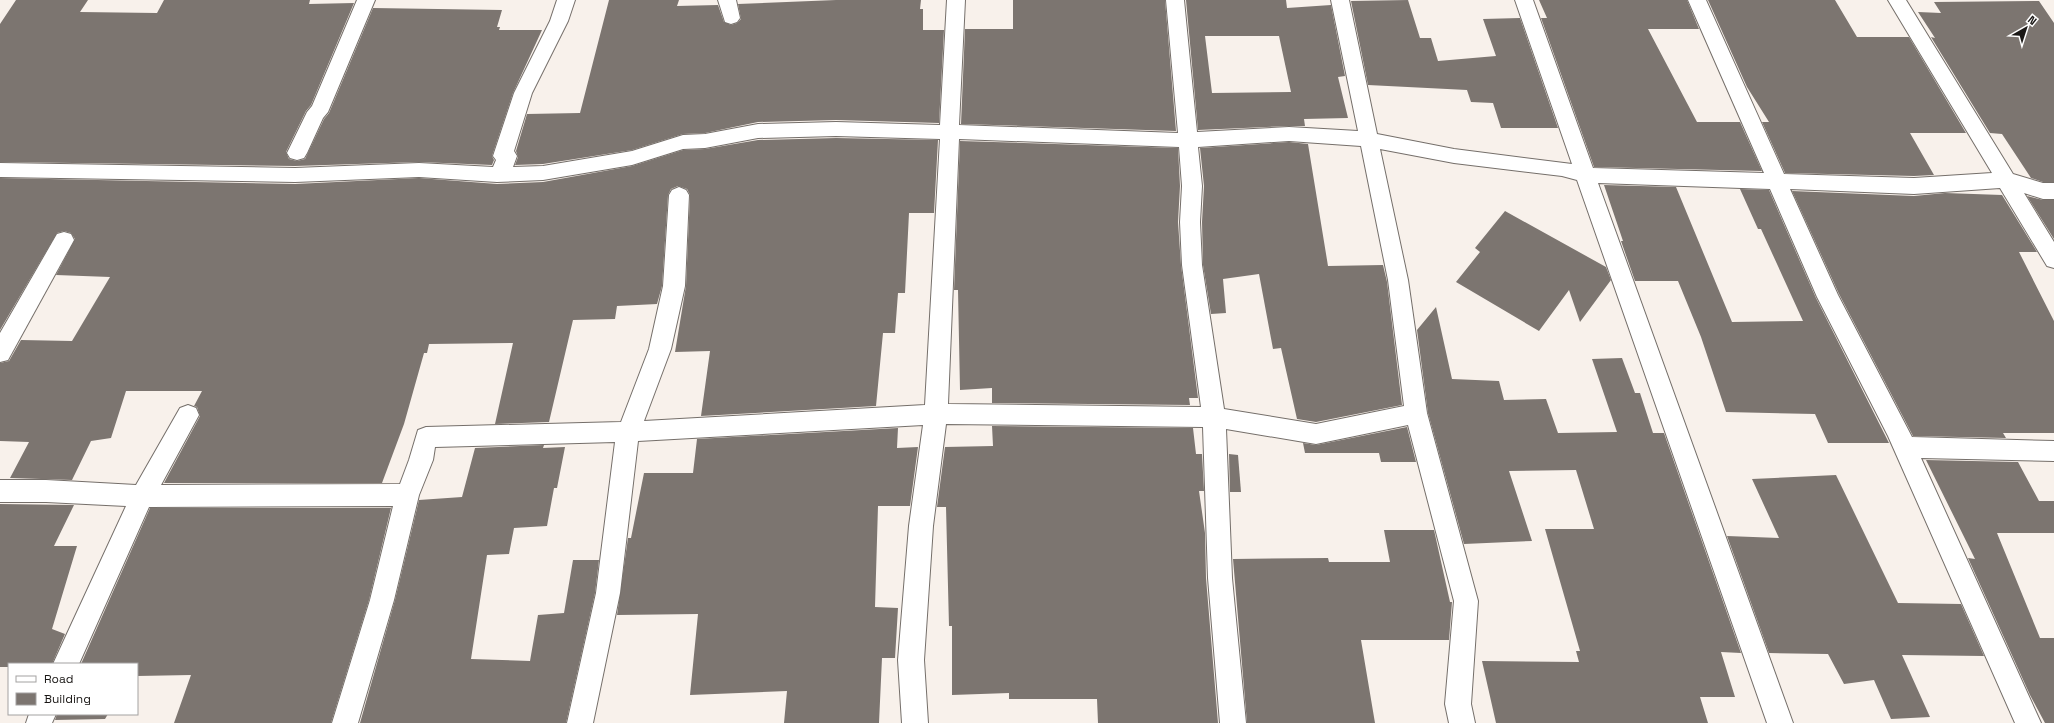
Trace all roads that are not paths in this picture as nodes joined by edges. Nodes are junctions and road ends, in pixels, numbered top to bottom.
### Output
1 (366, 0) edge
2 (566, 0) edge
3 (726, 0) edge
4 (956, 0) edge
5 (1175, 0) edge
6 (1340, 0) edge
7 (1524, 0) edge
8 (1697, 0) edge
9 (1897, 0) edge
10 (731, 18) dead end
11 (949, 131) junction
12 (1368, 139) junction
13 (1188, 140) junction
14 (297, 154) dead end
15 (503, 167) dead end
16 (0, 170) edge
17 (1585, 175) junction
18 (2006, 180) junction
19 (1777, 181) junction
20 (2054, 191) edge
21 (679, 195) dead end
22 (64, 240) dead end
23 (2054, 260) edge
24 (0, 354) edge
25 (1416, 413) junction
26 (936, 414) junction
27 (188, 415) dead end
28 (1214, 417) junction
29 (628, 432) junction
30 (1904, 447) junction
31 (2054, 450) edge
32 (0, 491) edge
33 (407, 495) junction
34 (142, 496) junction
35 (66, 663) edge
36 (344, 723) edge
37 (580, 723) edge
38 (915, 723) edge
39 (1233, 723) edge
40 (1462, 723) edge
41 (1780, 723) edge
42 (2028, 723) edge

1 - 14 street
2 - 15 street
3 - 10 street
4 - 11 street
5 - 13 street
6 - 12 street
7 - 17 street
8 - 19 street
9 - 18 street
11 - 13 street
11 - 16 street
11 - 26 street
12 - 13 street
12 - 17 street
12 - 25 street
13 - 28 street
17 - 19 street
17 - 41 street
18 - 19 street
18 - 20 street
18 - 23 street
19 - 30 street
21 - 29 street
22 - 24 street
25 - 28 street
25 - 40 street
26 - 28 street
26 - 29 street
26 - 38 street
27 - 34 street
28 - 39 street
29 - 33 street
29 - 37 street
30 - 31 street
30 - 42 street
32 - 34 street
33 - 34 street
33 - 36 street
34 - 35 street

